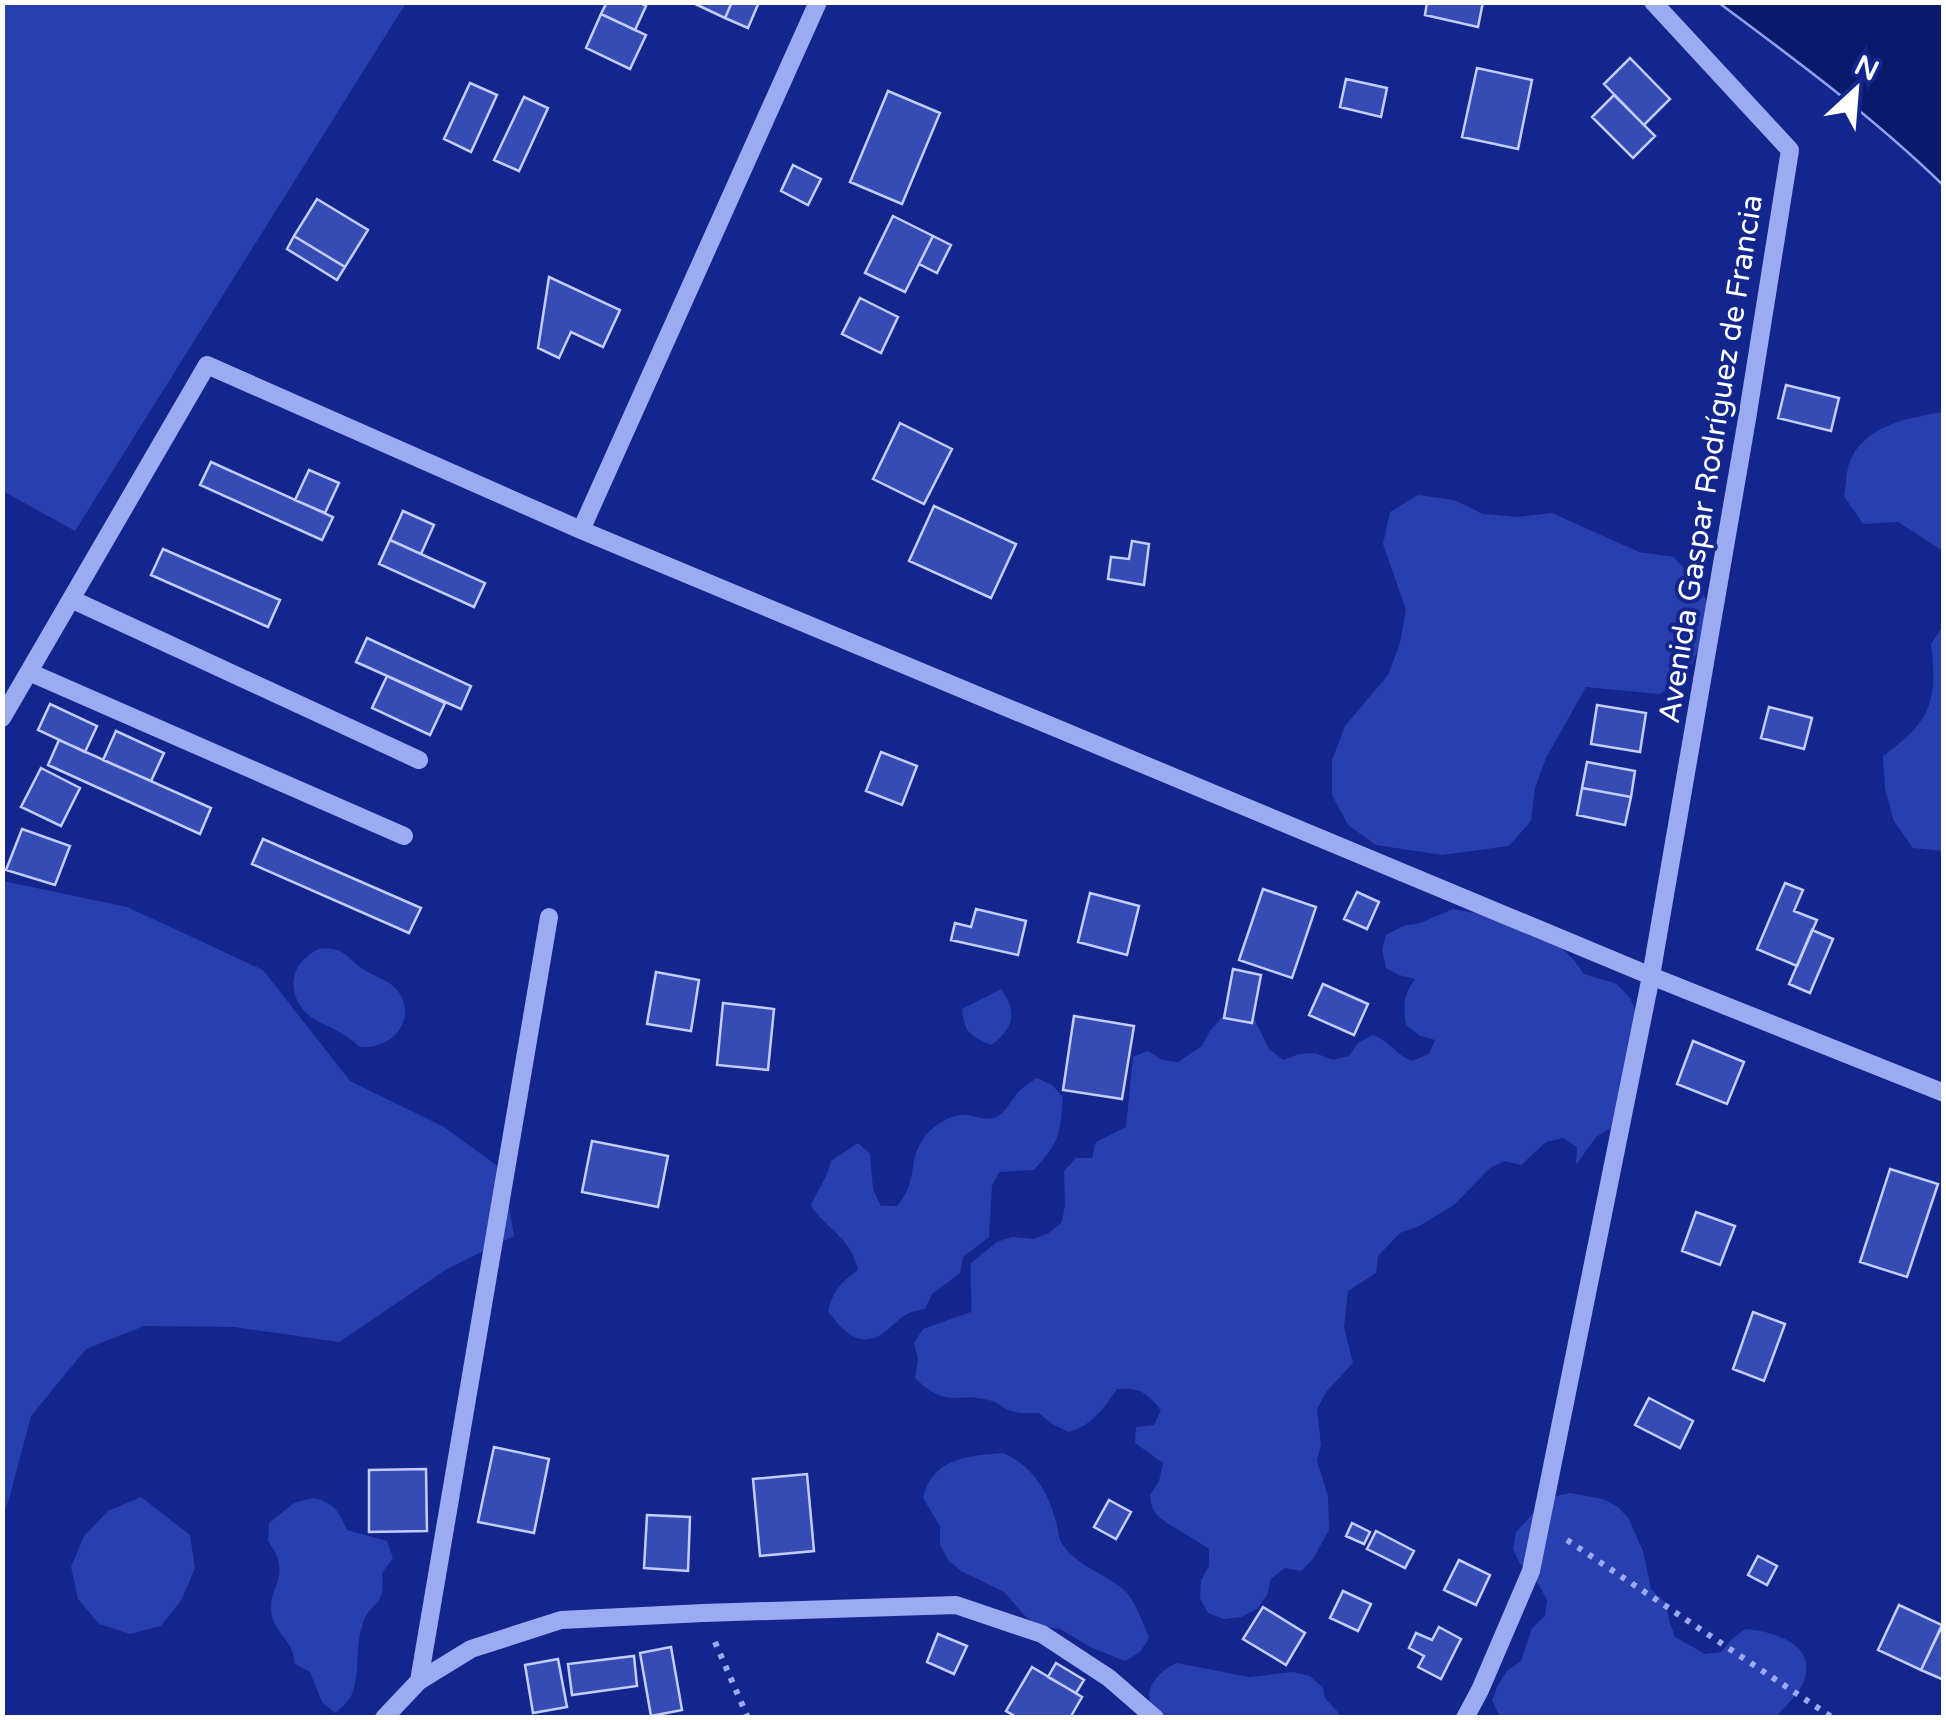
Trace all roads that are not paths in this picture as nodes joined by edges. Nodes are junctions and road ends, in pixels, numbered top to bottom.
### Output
1 (818, 2) edge
2 (1652, 2) edge
3 (581, 530) junction
4 (71, 599) junction
5 (29, 672) junction
6 (2, 718) edge
7 (418, 760) dead end
8 (404, 836) dead end
9 (549, 917) dead end
10 (1651, 976) junction
11 (1944, 1094) edge
12 (419, 1681) junction
13 (384, 1718) edge
14 (1154, 1718) edge
15 (1465, 1718) edge

1 - 3 street
2 - 10 street, Avenida Gaspar Rodríguez de Francia
3 - 4 street
3 - 10 street
4 - 5 street
4 - 7 street
5 - 6 street
5 - 8 street
9 - 12 street
10 - 11 street
10 - 15 street
12 - 13 street
12 - 14 street

